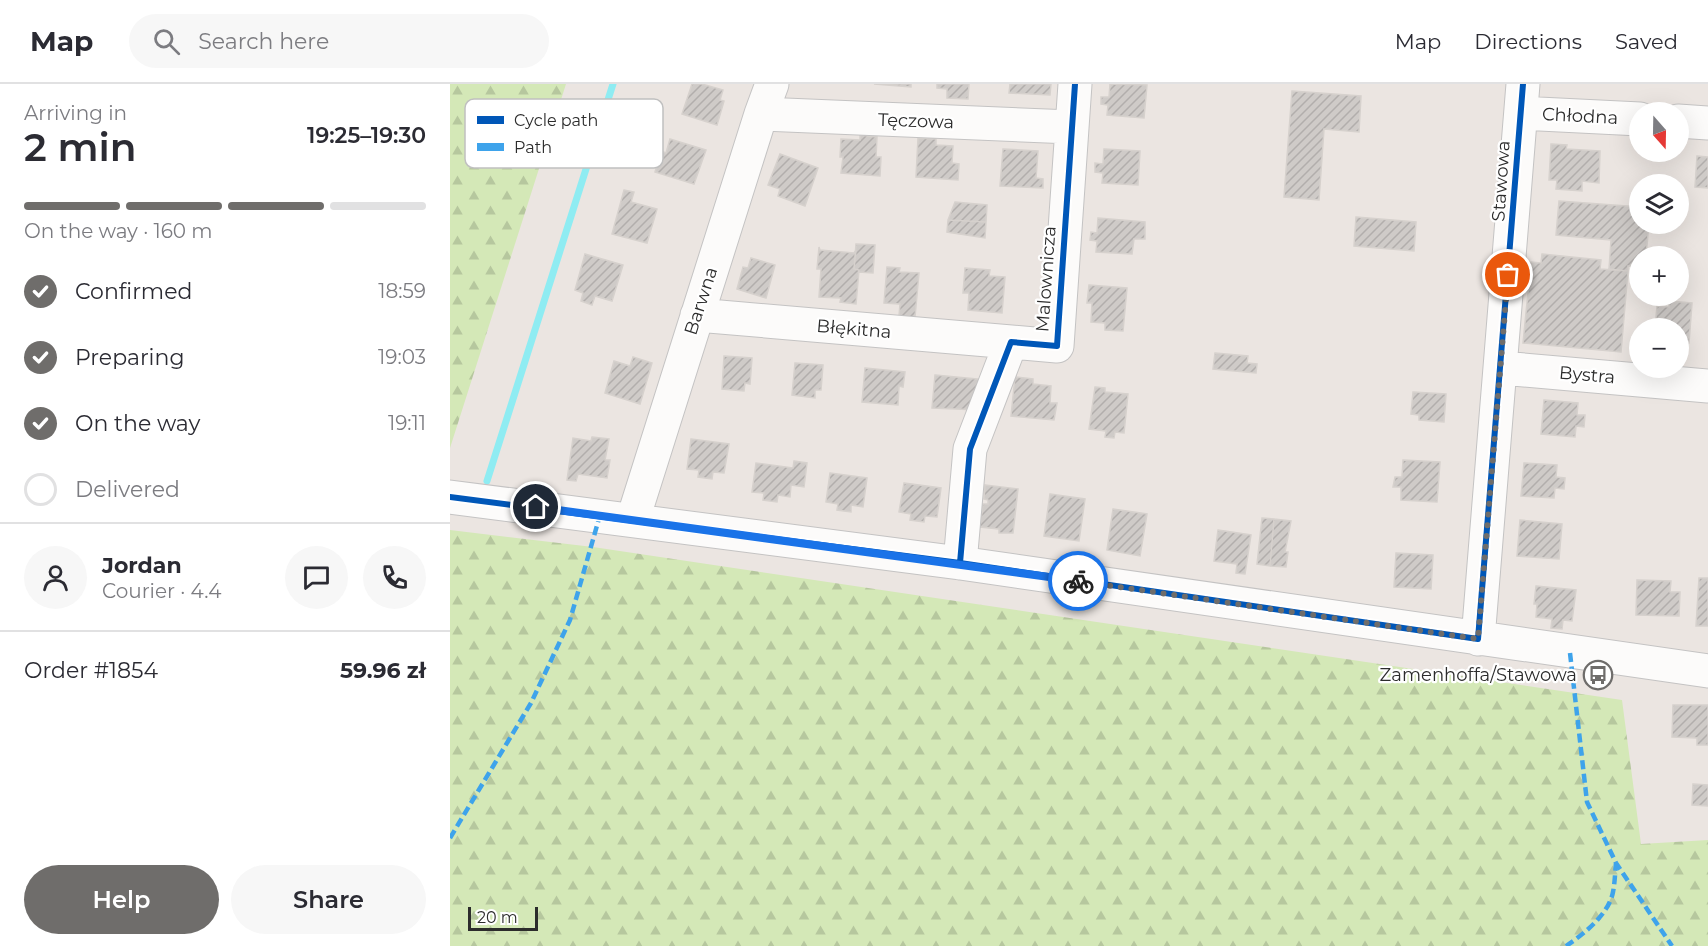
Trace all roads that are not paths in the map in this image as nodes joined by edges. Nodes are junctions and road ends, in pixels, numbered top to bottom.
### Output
1 (772, 84) edge
2 (1075, 84) edge
3 (1522, 98) edge
4 (761, 114) junction
5 (1629, 117) edge
6 (1689, 122) edge
7 (1708, 123) edge
8 (1071, 127) junction
9 (697, 315) junction
10 (1011, 342) junction
11 (1501, 368) junction
12 (1708, 386) edge
13 (450, 497) edge
14 (633, 519) junction
15 (960, 563) junction
16 (1478, 639) junction
17 (1708, 671) edge

1 - 4 street, Barwna
2 - 8 street, Malownicza
3 - 5 street, Chłodna
3 - 11 street, Stawowa
4 - 8 street, Tęczowa
4 - 9 street, Barwna
6 - 7 street
8 - 10 street, Malownicza
9 - 10 street, Błękitna
9 - 14 street, Barwna
10 - 15 street, Malownicza
11 - 12 street, Bystra
11 - 16 street, Stawowa
13 - 14 street
14 - 15 street
15 - 16 street
16 - 17 street

